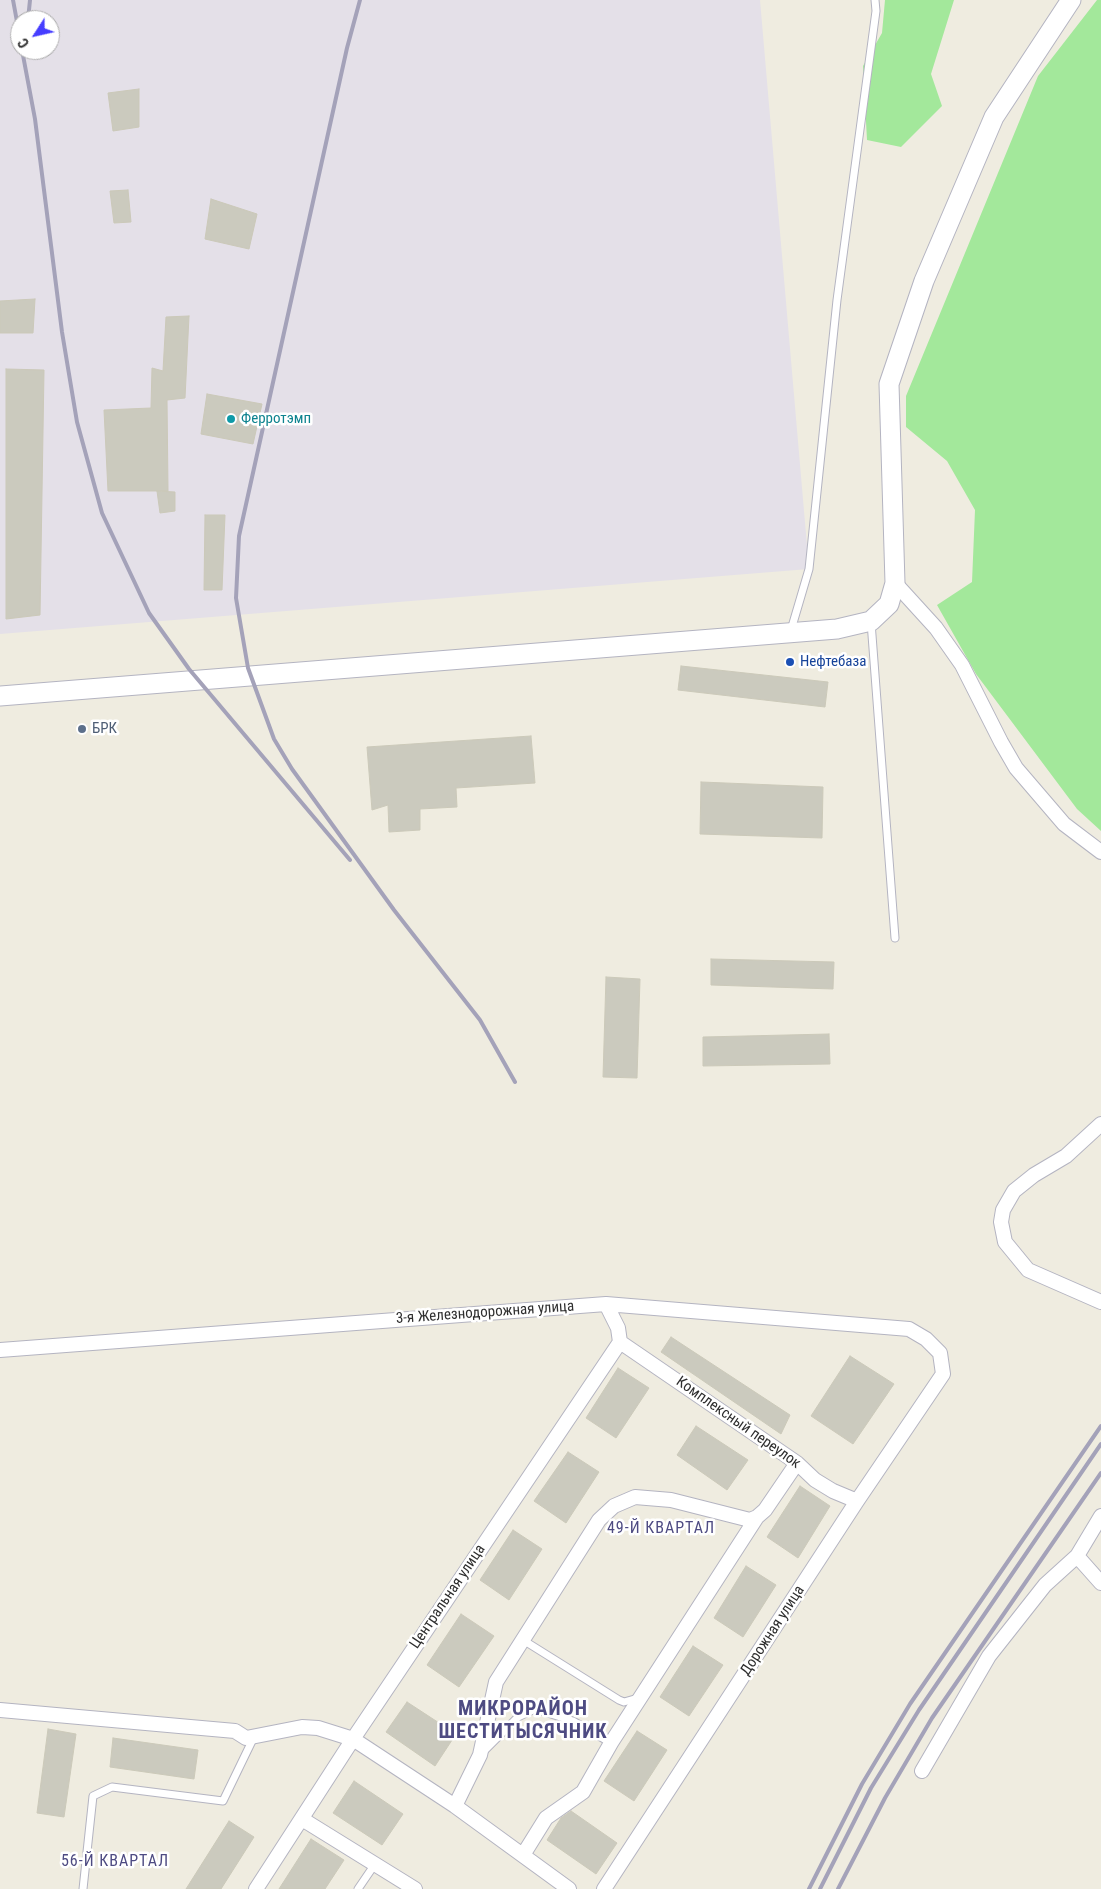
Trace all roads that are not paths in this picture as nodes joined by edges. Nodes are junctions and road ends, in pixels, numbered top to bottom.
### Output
1 (875, 0) edge
2 (1071, 0) edge
3 (895, 583) junction
4 (871, 622) junction
5 (790, 633) junction
6 (0, 696) edge
7 (1101, 852) edge
8 (895, 938) dead end
9 (1101, 1124) edge
10 (1101, 1302) edge
11 (606, 1304) junction
12 (620, 1342) junction
13 (0, 1350) edge
14 (943, 1374) joint
15 (797, 1463) junction
16 (857, 1501) junction
17 (1101, 1516) edge
18 (757, 1517) junction
19 (1077, 1556) junction
20 (1101, 1583) edge
21 (523, 1640) junction
22 (643, 1696) junction
23 (0, 1710) edge
24 (253, 1739) junction
25 (352, 1739) junction
26 (611, 1744) junction
27 (480, 1755) junction
28 (922, 1770) dead end
29 (455, 1806) junction
30 (302, 1819) junction
31 (523, 1855) junction
32 (375, 1864) junction
33 (82, 1889) edge
34 (256, 1889) edge
35 (358, 1889) edge
36 (414, 1889) edge
37 (569, 1889) edge
38 (604, 1889) edge

1 - 5 lane
2 - 3 street
3 - 4 street
3 - 7 street
4 - 5 street
4 - 8 lane
5 - 6 street
9 - 10 street
11 - 12 street
11 - 13 street, 3-я Железнодорожная улица
11 - 14 street, 3-я Железнодорожная улица
12 - 15 street, Комплексный переулок
12 - 25 street, Центральная улица
14 - 16 street, Дорожная улица
15 - 16 street, Комплексный переулок
15 - 18 street
16 - 38 street, Дорожная улица
17 - 19 street
18 - 21 street
18 - 22 street
19 - 20 street
19 - 28 street
21 - 22 lane
21 - 27 street
22 - 26 street
23 - 24 street
24 - 25 street
24 - 33 lane
25 - 29 street
25 - 30 street, Центральная улица
26 - 27 lane
26 - 31 street
27 - 29 street
29 - 31 street
30 - 32 street
30 - 34 street, Центральная улица
31 - 37 street
32 - 35 lane
32 - 36 street

